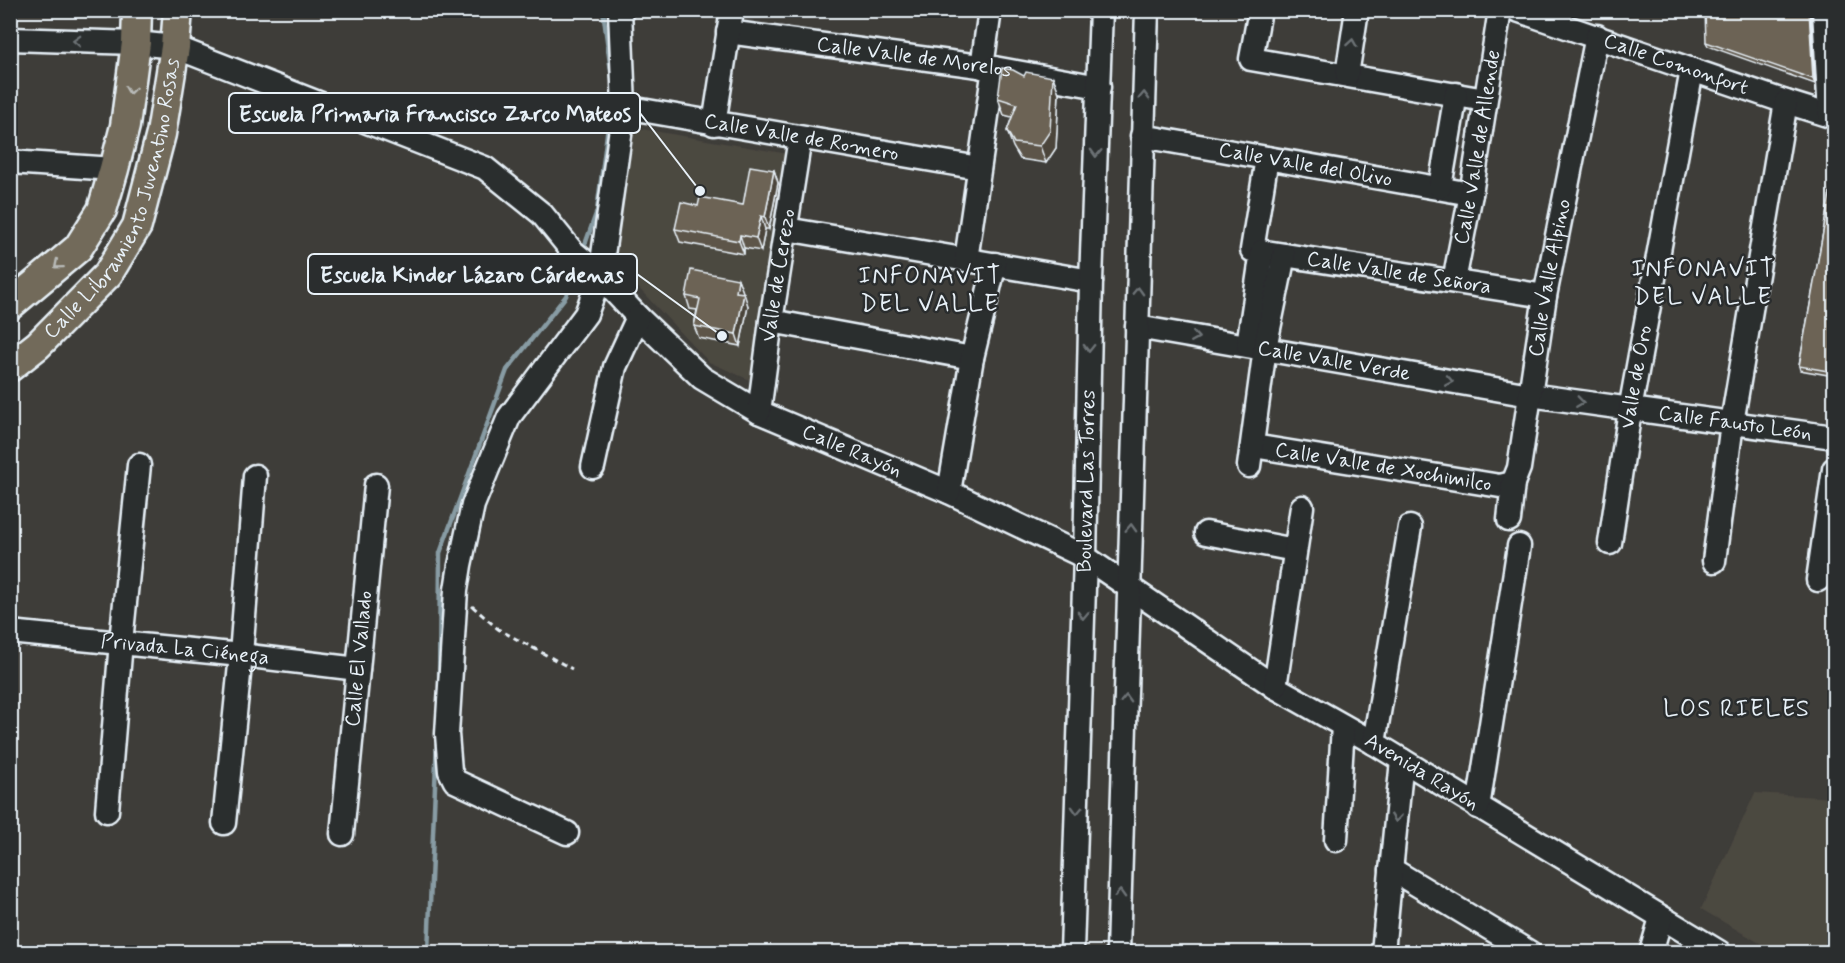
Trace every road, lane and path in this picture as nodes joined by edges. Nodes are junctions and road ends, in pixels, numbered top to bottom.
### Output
1 (137, 10) edge
2 (178, 10) edge
3 (620, 10) edge
4 (990, 10) edge
5 (1101, 10) edge
6 (1147, 10) edge
7 (1260, 10) edge
8 (1357, 10) edge
9 (1500, 10) edge
10 (1517, 10) edge
11 (1824, 10) edge
12 (730, 21) edge
13 (1597, 36) junction
14 (10, 39) edge
15 (136, 43) junction
16 (175, 47) junction
17 (988, 67) junction
18 (1692, 70) junction
19 (1347, 75) junction
20 (1099, 87) junction
21 (1456, 94) junction
22 (1485, 100) junction
23 (1786, 102) junction
24 (624, 107) junction
25 (1832, 116) edge
26 (714, 124) junction
27 (1142, 136) junction
28 (800, 138) junction
29 (1267, 158) junction
30 (10, 162) edge
31 (979, 168) junction
32 (114, 169) junction
33 (1440, 188) junction
34 (1471, 194) junction
35 (786, 229) junction
36 (1266, 252) junction
37 (966, 260) junction
38 (587, 264) junction
39 (995, 264) junction
40 (1091, 280) junction
41 (1454, 281) junction
42 (1545, 296) junction
43 (10, 305) edge
44 (638, 317) junction
45 (771, 321) junction
46 (1137, 327) junction
47 (1257, 347) junction
48 (972, 358) junction
49 (10, 367) edge
50 (1530, 395) junction
51 (1630, 410) junction
52 (759, 412) junction
53 (1732, 423) junction
54 (1834, 437) edge
55 (139, 465) dead end
56 (593, 467) dead end
57 (1834, 469) edge
58 (255, 476) dead end
59 (1513, 483) junction
60 (376, 485) dead end
61 (949, 492) junction
62 (1302, 507) dead end
63 (1509, 520) dead end
64 (1410, 527) dead end
65 (1206, 533) dead end
66 (1610, 543) dead end
67 (1519, 546) dead end
68 (1295, 550) junction
69 (1085, 557) junction
70 (1714, 561) dead end
71 (1818, 580) dead end
72 (1129, 586) junction
73 (456, 591) junction
74 (10, 632) edge
75 (121, 642) junction
76 (241, 655) junction
77 (358, 669) junction
78 (572, 669) dead end
79 (1275, 687) junction
80 (1343, 726) junction
81 (1374, 743) junction
82 (1402, 760) junction
83 (1478, 807) junction
84 (107, 811) dead end
85 (224, 823) dead end
86 (567, 833) dead end
87 (342, 834) dead end
88 (1336, 840) dead end
89 (1390, 868) junction
90 (1661, 918) junction
91 (1072, 952) edge
92 (1118, 952) edge
93 (1383, 952) edge
94 (1528, 952) edge
95 (1651, 952) edge
96 (1719, 952) edge

1 - 15 main road, Calle Libramiento Juventino Rosas
2 - 16 main road, Calle Libramiento Juventino Rosas
3 - 24 street
4 - 17 street
5 - 20 street, Boulevard Las Torres
27 -> 6 street
7 - 19 street
19 -> 8 street
9 - 22 street, Calle Valle de Allende
10 - 13 street, Calle Comonfort
11 - 25 street
12 - 17 street, Calle Valle de Morelos
12 - 26 street
13 - 18 street, Calle Comonfort
13 - 42 street, Calle Valle Alpino
15 -> 14 street, Calle Rayón
15 - 16 street, Calle Rayón
15 -> 32 main road, Calle Libramiento Juventino Rosas
16 - 38 street, Calle Rayón
16 - 49 main road, Calle Libramiento Juventino Rosas
17 - 20 street, Calle Valle de Morelos
17 - 31 street
18 - 23 street, Calle Comonfort
18 - 51 street, Valle de Oro
19 - 21 street
20 -> 40 street, Boulevard Las Torres
21 - 22 street
21 - 33 street
22 - 34 street, Calle Valle de Allende
23 - 25 street, Calle Comonfort
23 - 53 street
24 - 26 street, Calle Valle de Romero
24 - 38 street
26 - 28 street, Calle Valle de Romero
27 - 29 street, Calle Valle del Olivo
46 -> 27 street
28 - 31 street, Calle Valle de Romero
28 - 35 street, Valle de Cerezo
29 - 33 street, Calle Valle del Olivo
29 - 36 street
30 - 32 street
31 - 37 street
32 -> 43 main road, Calle Libramiento Juventino Rosas
33 - 34 street, Calle Valle del Olivo
34 - 41 street, Calle Valle de Allende
35 - 37 street
35 - 45 street, Valle de Cerezo
36 - 41 street, Calle Valle de Señora
36 - 47 street
37 - 39 street
38 - 44 street, Calle Rayón
38 - 73 street
39 - 40 street
39 - 48 street
40 -> 69 street, Boulevard Las Torres
41 - 42 street, Calle Valle de Señora
42 - 50 street, Calle Valle Alpino
44 - 52 street, Calle Rayón
44 - 56 street
45 - 48 street
45 - 52 street, Valle de Cerezo
46 -> 47 street, Calle Valle Verde
72 -> 46 street
47 -> 50 street, Calle Valle Verde
47 - 59 street, Calle Valle de Xochimilco
48 - 61 street
50 -> 51 street, Calle Fausto León
50 - 59 street, Calle Valle Alpino
51 - 53 street, Calle Fausto León
51 - 66 street, Valle de Oro
52 - 61 street, Calle Rayón
53 - 54 street, Calle Fausto León
53 - 70 street
55 - 75 street
57 - 71 street
58 - 76 street
59 - 63 street, Calle Valle Alpino
60 - 77 street, Calle El Vallado
61 - 69 street, Calle Rayón
62 - 68 street
64 - 81 street
65 - 68 street
67 - 83 street
68 - 79 street
69 - 72 street, Calle Rayón
69 -> 91 street, Boulevard Las Torres
72 - 79 street, Avenida Rayón
92 -> 72 street
73 - 78 path
73 - 86 street
74 - 75 street, Privada La Ciénega
75 - 76 street, Privada La Ciénega
75 - 84 street
76 - 77 street, Privada La Ciénega
76 - 85 street
77 - 87 street, Calle El Vallado
79 - 80 street, Avenida Rayón
80 - 81 street, Avenida Rayón
80 - 88 street
81 - 82 street, Avenida Rayón
82 - 83 street, Avenida Rayón
82 -> 89 street
83 - 90 street, Avenida Rayón
89 - 93 street
89 - 94 street
90 - 95 street
90 - 96 street, Avenida Rayón

